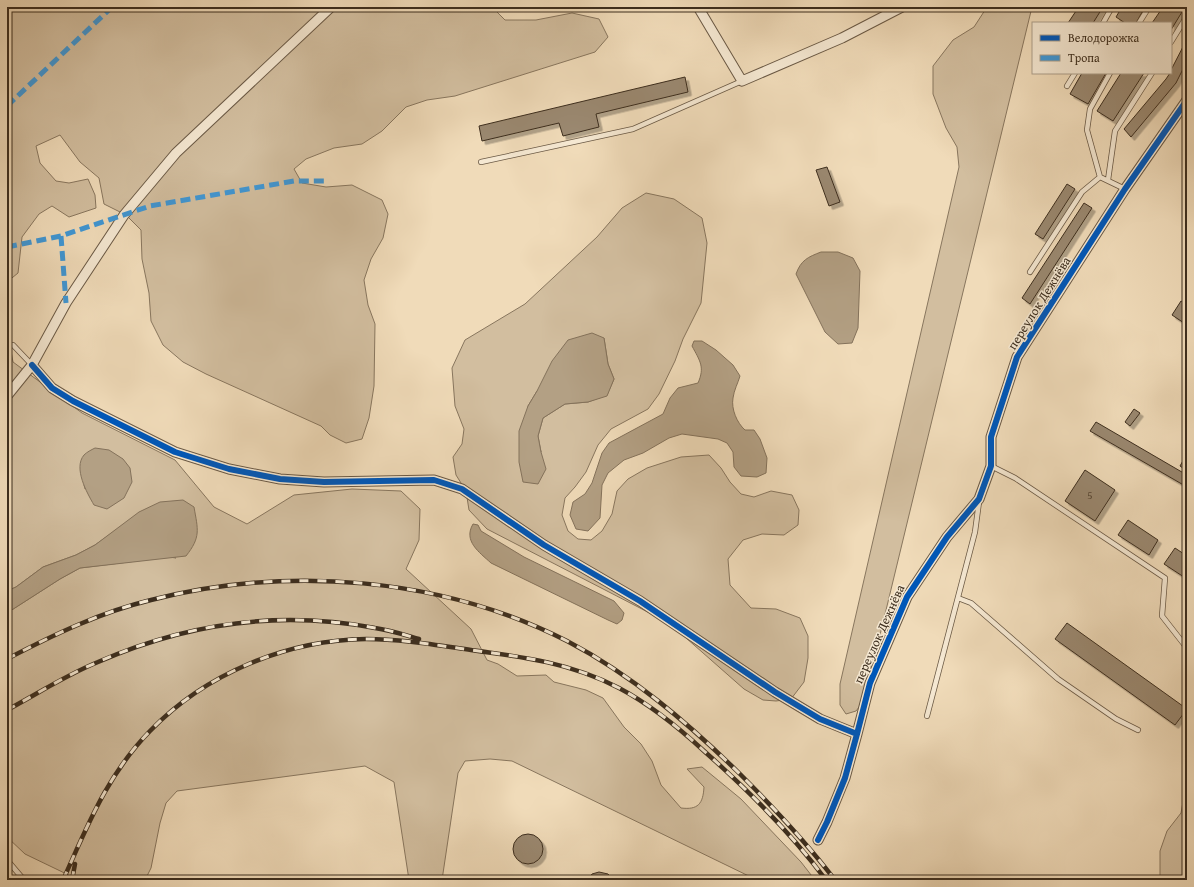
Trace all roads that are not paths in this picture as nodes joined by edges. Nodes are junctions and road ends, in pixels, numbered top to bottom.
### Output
1 (331, 7) edge
2 (698, 7) edge
3 (902, 7) edge
4 (1112, 7) edge
5 (1149, 7) edge
6 (1187, 16) edge
7 (1104, 22) edge
8 (1140, 22) edge
9 (1172, 40) edge
10 (1073, 74) edge
11 (1109, 74) edge
12 (1151, 74) edge
13 (742, 81) junction
14 (1067, 86) dead end
15 (1187, 100) edge
16 (481, 162) dead end
17 (1100, 176) junction
18 (1108, 180) junction
19 (1125, 189) junction
20 (1030, 272) dead end
21 (7, 345) edge
22 (32, 365) junction
23 (7, 396) edge
24 (991, 466) junction
25 (979, 499) junction
26 (958, 598) junction
27 (1187, 648) edge
28 (927, 716) dead end
29 (1138, 730) dead end
30 (857, 734) junction
31 (818, 840) dead end
32 (7, 860) edge
33 (24, 880) edge

1 - 22 street
2 - 13 street
3 - 13 street
4 - 7 lane
5 - 8 lane
6 - 9 lane
10 - 14 lane
11 - 17 lane
12 - 18 lane
13 - 16 lane
15 - 19 street, переулок Дежнёва
17 - 18 lane
17 - 20 lane
18 - 19 lane
19 - 24 street, переулок Дежнёва
21 - 22 lane
22 - 23 street
22 - 30 street
24 - 25 street, переулок Дежнёва
24 - 27 lane
25 - 26 lane
25 - 30 street, переулок Дежнёва
26 - 28 lane
26 - 29 lane
30 - 31 street, переулок Дежнёва
32 - 33 lane

